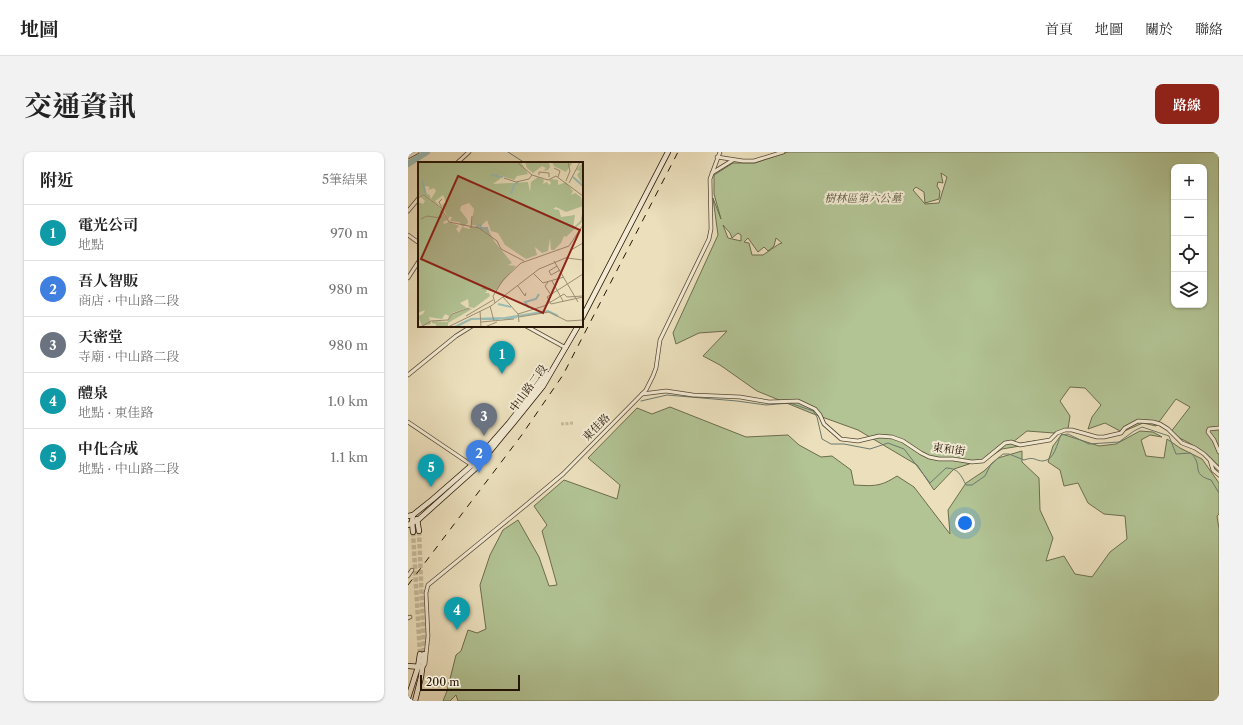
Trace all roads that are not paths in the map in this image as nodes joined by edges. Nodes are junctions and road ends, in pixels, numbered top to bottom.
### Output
1 (417, 152) edge
2 (469, 152) edge
3 (668, 152) edge
4 (720, 152) edge
5 (784, 152) edge
6 (408, 157) edge
7 (717, 157) junction
8 (732, 160) junction
9 (458, 162) edge
10 (711, 173) junction
11 (418, 199) edge
12 (408, 211) edge
13 (408, 235) edge
14 (418, 242) edge
15 (418, 263) edge
16 (408, 278) edge
17 (583, 316) edge
18 (470, 327) edge
19 (528, 327) edge
20 (577, 327) edge
21 (566, 348) junction
22 (408, 375) edge
23 (642, 394) junction
24 (408, 422) edge
25 (1219, 428) edge
26 (1219, 452) edge
27 (1209, 458) junction
28 (474, 466) junction
29 (1219, 469) edge
30 (1219, 475) edge
31 (410, 516) edge
32 (418, 520) junction
33 (410, 524) edge
34 (419, 531) tunnel mouth
35 (413, 532) tunnel mouth
36 (412, 570) dead end
37 (408, 576) edge
38 (422, 654) tunnel mouth
39 (408, 666) edge
40 (420, 667) junction
41 (408, 698) edge
42 (415, 701) edge

1 - 6 street
2 - 9 street
3 - 17 main road
4 - 7 street, 東佳路
5 - 8 street
7 - 8 street
7 - 10 street, 東佳路
8 - 10 street
10 - 23 street, 東佳路
11 - 12 street
13 - 14 street
15 - 16 street
18 - 22 street
19 - 21 street
20 - 21 main road, 中山路二段
21 - 28 main road, 中山路二段
23 - 27 street, 東和街
23 - 40 street, 東佳路
24 - 28 street
25 - 26 street
27 - 29 street, 東和街
27 - 30 street
28 - 31 main road, 中山路二段
28 - 32 main road, 中山路二段
31 - 32 main road
31 - 33 main road
32 - 33 main road, 中山路二段
32 - 34 main road
33 - 35 main road
36 - 37 street
38 - 40 main road
39 - 40 main road
40 - 41 main road
40 - 42 main road

